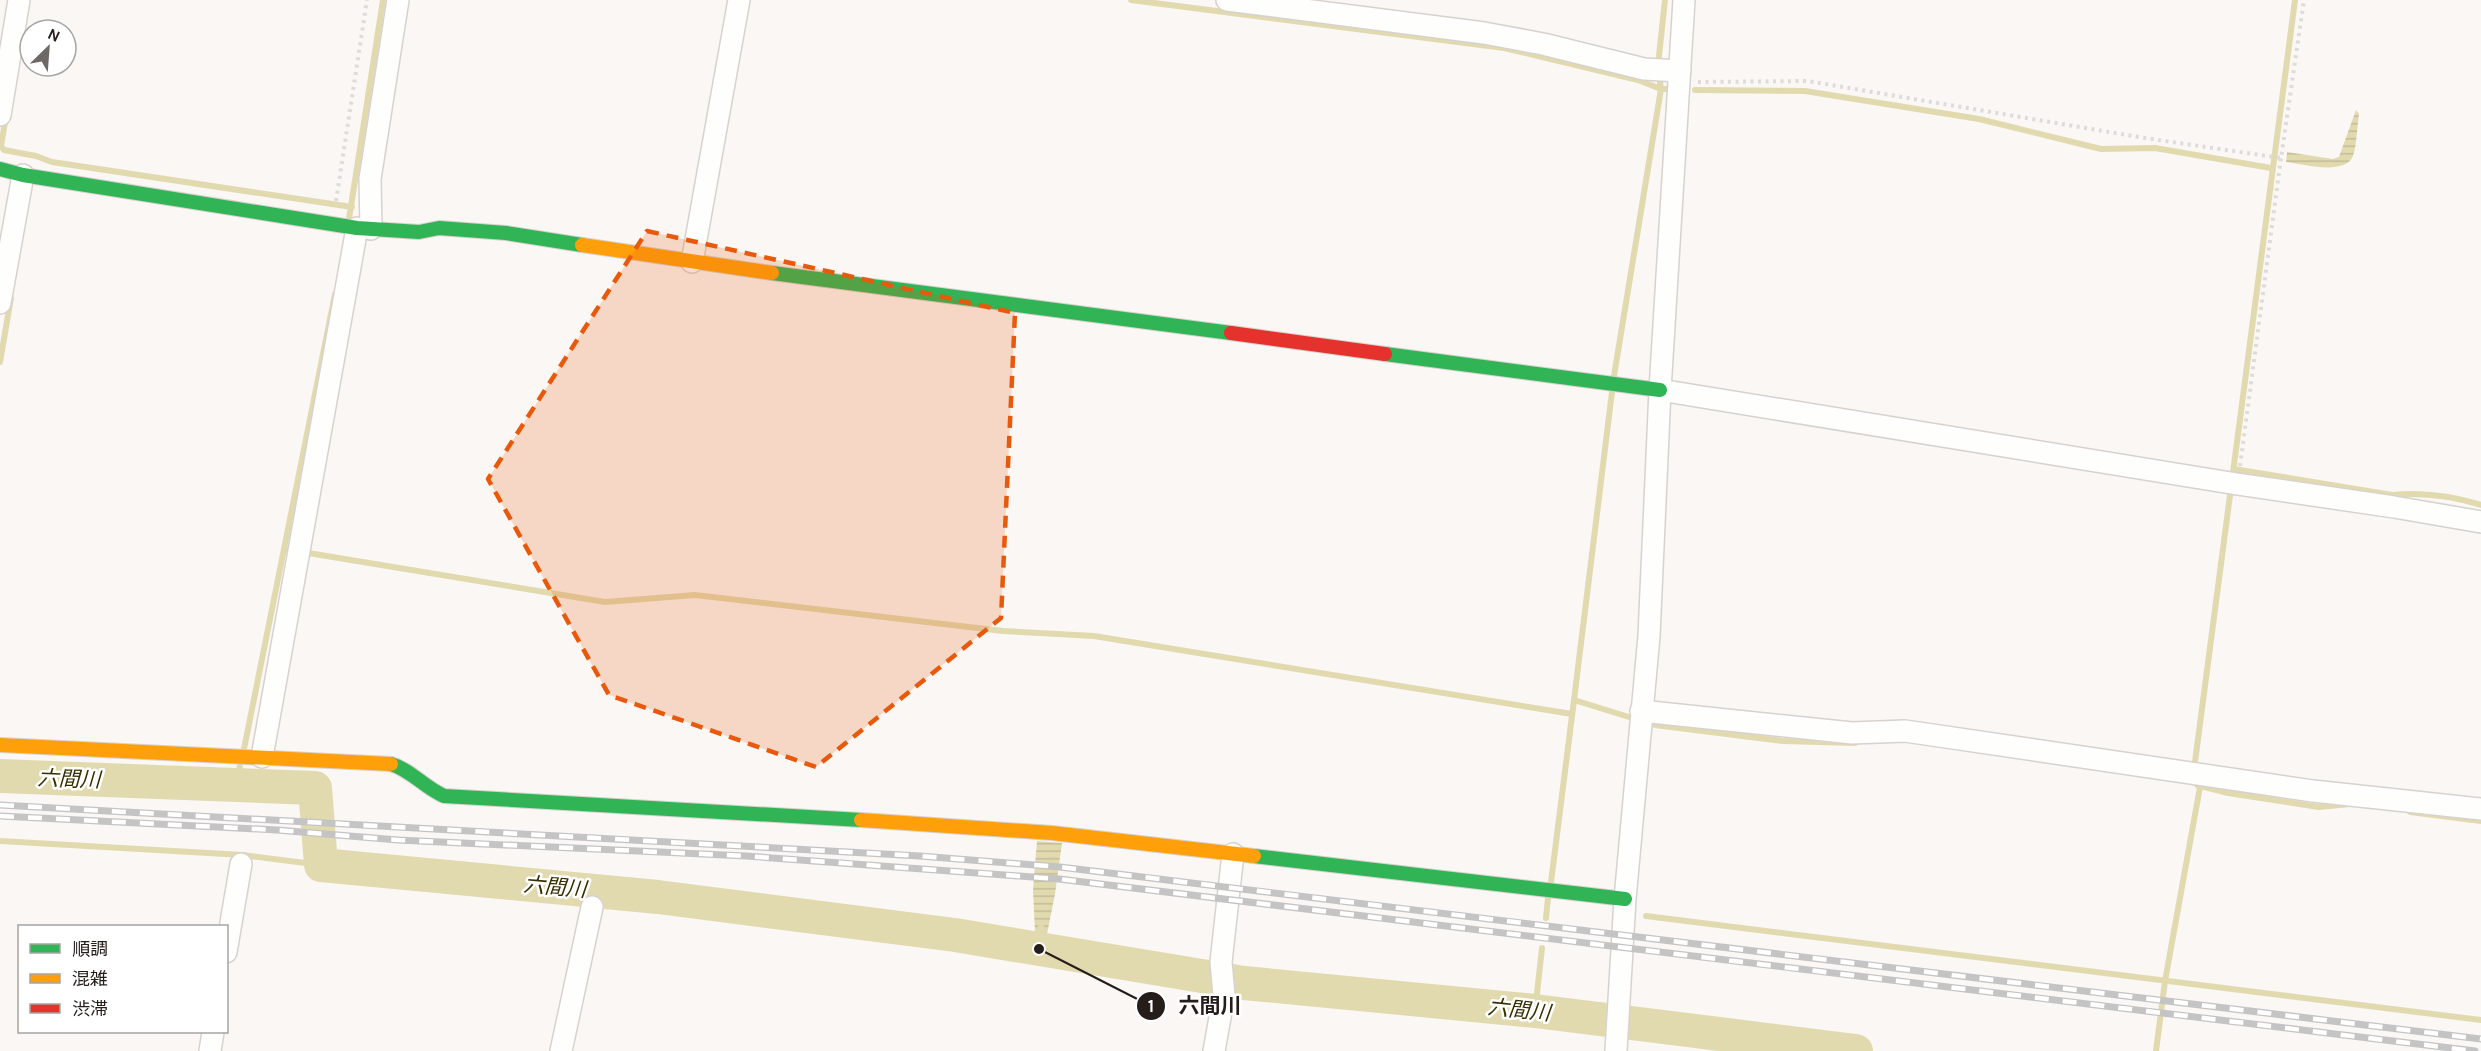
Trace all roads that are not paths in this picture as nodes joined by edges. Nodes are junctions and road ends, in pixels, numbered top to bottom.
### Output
1 (19, 0) edge
2 (398, 0) edge
3 (739, 0) edge
4 (1227, 0) edge
5 (1684, 0) edge
6 (1675, 74) junction
7 (0, 116) edge
8 (0, 169) edge
9 (23, 175) junction
10 (361, 228) junction
11 (692, 262) junction
12 (0, 303) edge
13 (1660, 390) junction
14 (2481, 522) edge
15 (1641, 711) junction
16 (0, 745) edge
17 (259, 757) junction
18 (2481, 809) edge
19 (1232, 863) junction
20 (241, 864) dead end
21 (1625, 899) junction
22 (592, 907) dead end
23 (228, 940) edge
24 (213, 1033) edge
25 (1617, 1043) edge
26 (210, 1051) edge
27 (561, 1051) edge
28 (1214, 1051) edge

1 - 7 street
2 - 10 street
3 - 11 street
4 - 6 street
5 - 6 street
6 - 13 street
8 - 9 street
9 - 10 street
9 - 12 street
10 - 11 street
10 - 17 street
11 - 13 street
13 - 14 street
13 - 15 street
15 - 18 street
15 - 21 street
16 - 17 street
17 - 19 street
19 - 21 street
19 - 28 street
20 - 23 street
21 - 25 street
22 - 27 street
24 - 26 street

